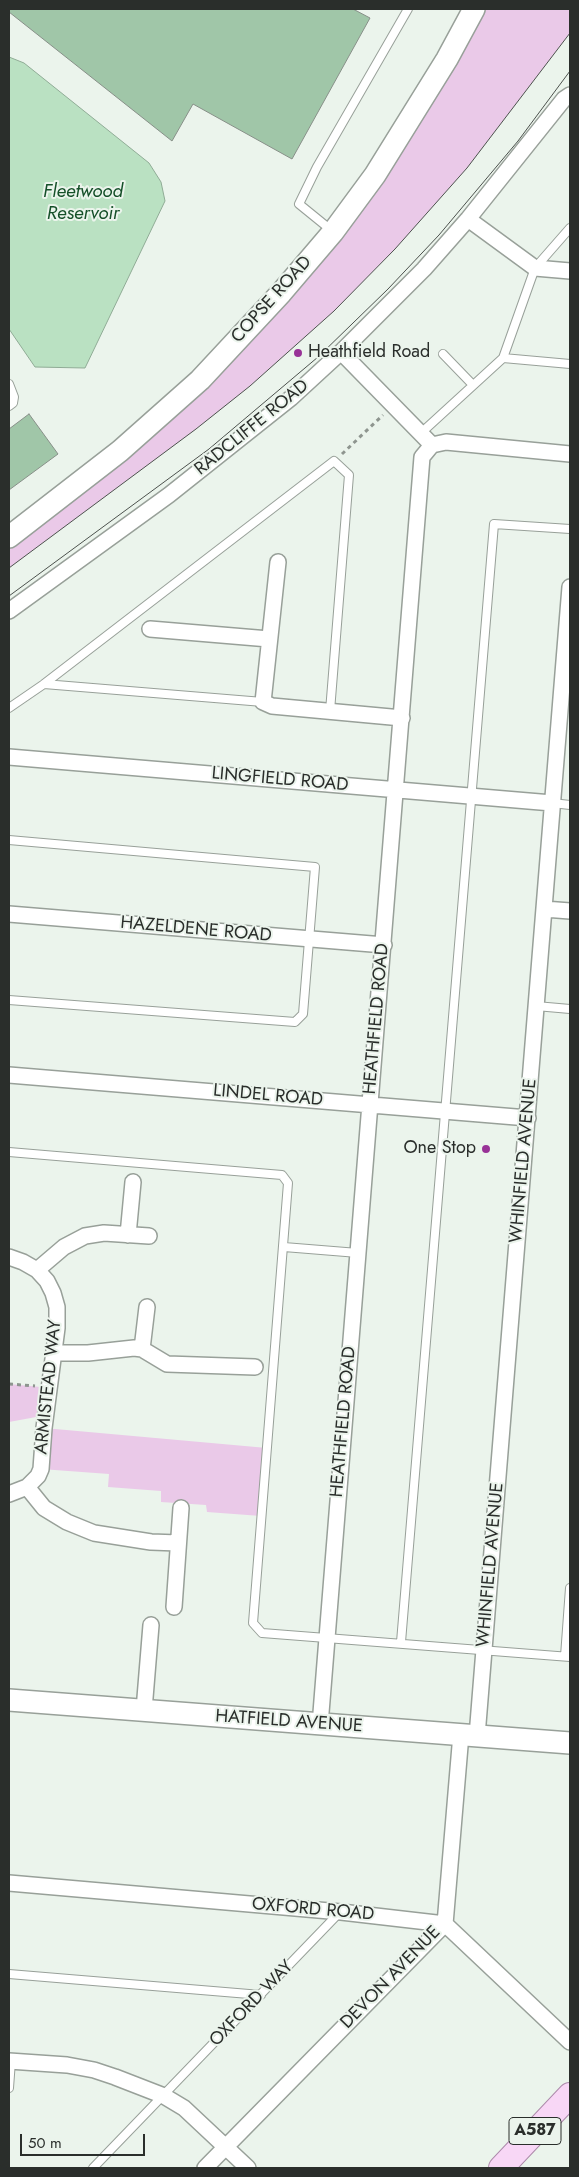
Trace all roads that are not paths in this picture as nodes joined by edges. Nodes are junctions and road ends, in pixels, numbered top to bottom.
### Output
1 (408, 9) edge
2 (474, 9) edge
3 (567, 97) edge
4 (468, 219) junction
5 (570, 228) edge
6 (333, 232) junction
7 (535, 268) junction
8 (570, 271) edge
9 (341, 352) junction
10 (444, 354) dead end
11 (502, 358) junction
12 (570, 364) edge
13 (9, 384) edge
14 (472, 384) junction
15 (11, 404) edge
16 (421, 433) junction
17 (432, 445) junction
18 (570, 454) edge
19 (570, 529) edge
20 (9, 537) edge
21 (278, 562) dead end
22 (570, 587) edge
23 (9, 611) edge
24 (150, 629) dead end
25 (269, 639) junction
26 (44, 684) junction
27 (264, 702) junction
28 (9, 708) edge
29 (330, 711) junction
30 (402, 718) junction
31 (9, 757) edge
32 (397, 790) junction
33 (470, 795) junction
34 (552, 802) junction
35 (570, 805) edge
36 (9, 840) edge
37 (544, 909) junction
38 (570, 911) edge
39 (9, 914) edge
40 (309, 940) junction
41 (384, 945) junction
42 (9, 1000) edge
43 (536, 1006) junction
44 (570, 1009) edge
45 (9, 1076) edge
46 (369, 1104) junction
47 (444, 1110) junction
48 (528, 1118) junction
49 (9, 1152) edge
50 (133, 1182) dead end
51 (128, 1235) junction
52 (149, 1236) dead end
53 (284, 1247) junction
54 (358, 1253) junction
55 (9, 1257) edge
56 (37, 1270) junction
57 (147, 1307) dead end
58 (142, 1349) junction
59 (55, 1354) junction
60 (255, 1367) dead end
61 (27, 1487) junction
62 (9, 1494) edge
63 (182, 1508) dead end
64 (178, 1543) junction
65 (570, 1588) edge
66 (174, 1608) dead end
67 (150, 1625) dead end
68 (326, 1637) junction
69 (401, 1642) junction
70 (484, 1650) junction
71 (568, 1657) edge
72 (9, 1700) edge
73 (144, 1710) junction
74 (320, 1725) junction
75 (469, 1735) junction
76 (570, 1743) edge
77 (9, 1883) edge
78 (341, 1912) junction
79 (445, 1924) junction
80 (9, 1974) edge
81 (261, 1995) junction
82 (570, 2042) edge
83 (10, 2061) edge
84 (9, 2088) edge
85 (570, 2094) edge
86 (164, 2096) junction
87 (226, 2148) junction
88 (94, 2168) edge
89 (205, 2168) edge
90 (248, 2168) edge
91 (501, 2168) edge

1 - 6 lane
2 - 6 street, COPSE ROAD
3 - 4 street, RADCLIFFE ROAD
4 - 7 street
4 - 9 street, RADCLIFFE ROAD
5 - 7 lane
6 - 20 street, COPSE ROAD
7 - 8 street
7 - 11 lane
9 - 16 street
9 - 23 street, RADCLIFFE ROAD
10 - 14 lane
11 - 12 lane
11 - 14 lane
13 - 15 lane
14 - 16 lane
16 - 17 street
17 - 18 street
17 - 30 street, HEATHFIELD ROAD
19 - 33 lane
21 - 25 street
22 - 34 street, WHINFIELD AVENUE
24 - 25 street
25 - 27 street
26 - 27 lane
26 - 28 lane
26 - 29 lane
27 - 29 street
29 - 30 street
30 - 32 street, HEATHFIELD ROAD
31 - 32 street, LINGFIELD ROAD
32 - 33 street, LINGFIELD ROAD
32 - 41 street, HEATHFIELD ROAD
33 - 34 street, LINGFIELD ROAD
33 - 47 lane
34 - 35 lane
34 - 37 street, WHINFIELD AVENUE
36 - 40 lane
37 - 38 street
37 - 43 street, WHINFIELD AVENUE
39 - 40 street, HAZELDENE ROAD
40 - 41 street, HAZELDENE ROAD
40 - 42 lane
41 - 46 street, HEATHFIELD ROAD
43 - 44 lane
43 - 48 street, WHINFIELD AVENUE
45 - 46 street, LINDEL ROAD
46 - 47 street, LINDEL ROAD
46 - 54 street, HEATHFIELD ROAD
47 - 48 street, LINDEL ROAD
47 - 69 lane
48 - 70 street, WHINFIELD AVENUE
49 - 53 lane
50 - 51 street
51 - 52 street
51 - 56 street
53 - 54 lane
53 - 68 lane
54 - 68 street, HEATHFIELD ROAD
55 - 56 street, ARMISTEAD WAY
56 - 59 street, ARMISTEAD WAY
57 - 58 street
58 - 59 street
58 - 60 street
59 - 61 street, ARMISTEAD WAY
61 - 62 street
61 - 64 street
63 - 64 street
64 - 66 street
65 - 71 lane
67 - 73 street
68 - 69 lane
68 - 74 street, HEATHFIELD ROAD
69 - 70 lane
70 - 71 lane
70 - 75 street, WHINFIELD AVENUE
72 - 73 street, HATFIELD AVENUE
73 - 74 street, HATFIELD AVENUE
74 - 75 street, HATFIELD AVENUE
75 - 76 street, HATFIELD AVENUE
75 - 79 street, DEVON AVENUE
77 - 78 street, OXFORD ROAD
78 - 79 street, OXFORD ROAD
78 - 81 lane, OXFORD WAY
79 - 82 street
79 - 87 street, DEVON AVENUE
80 - 81 lane
81 - 86 lane, OXFORD WAY
83 - 84 lane
83 - 86 street
85 - 91 main road, A587
86 - 87 street
86 - 88 lane, OXFORD WAY
87 - 89 street, DEVON AVENUE
87 - 90 street

